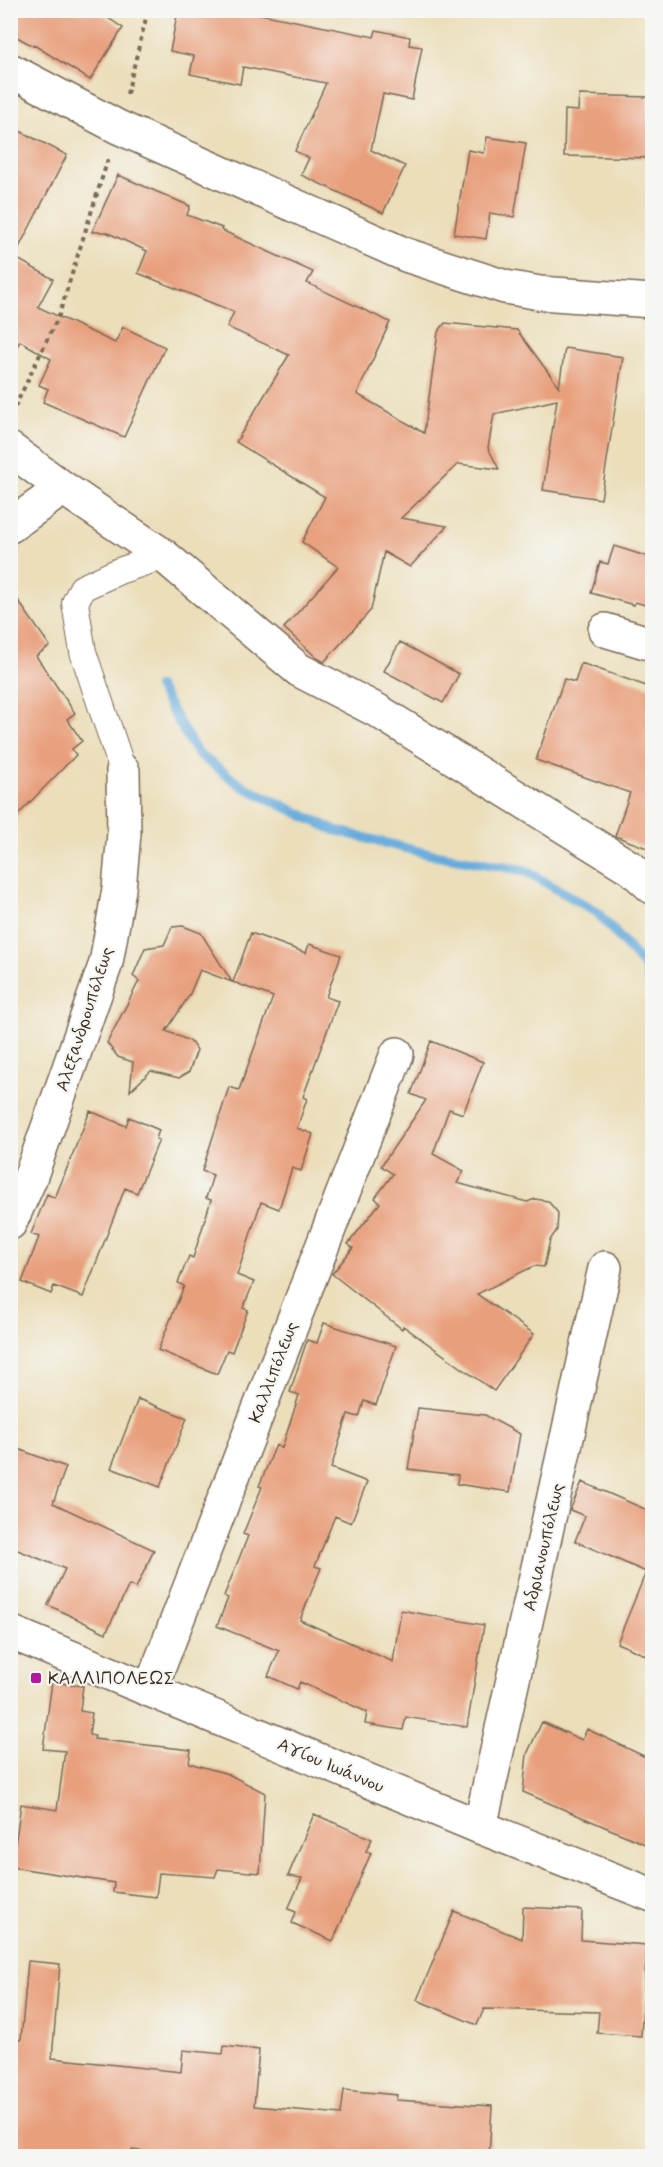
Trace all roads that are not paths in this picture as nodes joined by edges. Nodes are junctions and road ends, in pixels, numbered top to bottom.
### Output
1 (10, 70) edge
2 (652, 301) edge
3 (10, 449) edge
4 (63, 488) junction
5 (10, 526) edge
6 (164, 556) junction
7 (605, 630) dead end
8 (652, 644) edge
9 (123, 771) joint
10 (652, 887) edge
11 (397, 1054) dead end
12 (20, 1177) edge
13 (10, 1223) edge
14 (605, 1268) dead end
15 (10, 1632) edge
16 (150, 1690) junction
17 (480, 1827) junction
18 (652, 1895) edge

1 - 2 street
3 - 4 street
4 - 5 street
4 - 6 street
6 - 9 street
6 - 10 street
7 - 8 street
9 - 12 street, Αλεξανδρουπόλεως
11 - 16 street, Καλλιπόλεως
12 - 13 street, Αλεξανδρουπόλεως
14 - 17 street, Αδριανουπόλεως
15 - 16 street, Αγίου Ιωάννου
16 - 17 street, Αγίου Ιωάννου
17 - 18 street, Αγίου Ιωάννου

